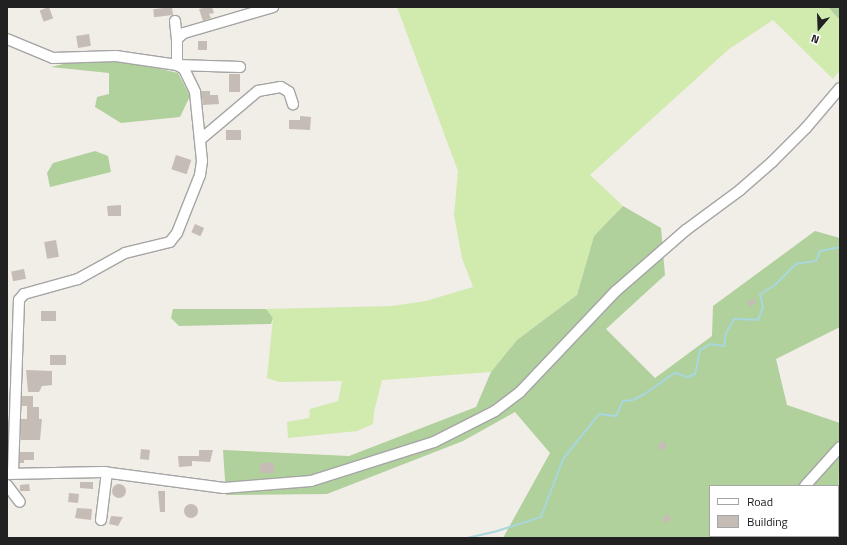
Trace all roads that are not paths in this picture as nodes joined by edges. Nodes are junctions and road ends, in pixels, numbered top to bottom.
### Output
1 (273, 7) edge
2 (175, 21) dead end
3 (7, 39) edge
4 (177, 39) junction
5 (177, 65) junction
6 (240, 67) dead end
7 (840, 88) edge
8 (293, 104) dead end
9 (202, 139) junction
10 (840, 447) edge
11 (107, 472) junction
12 (10, 474) edge
13 (7, 485) edge
14 (806, 485) edge
15 (20, 502) dead end
16 (101, 520) dead end

1 - 4 street
2 - 4 street
3 - 5 street
4 - 5 street
5 - 6 street
5 - 9 street
7 - 11 street
8 - 9 street
9 - 12 street
10 - 14 street
11 - 12 street
11 - 16 street
13 - 15 street

